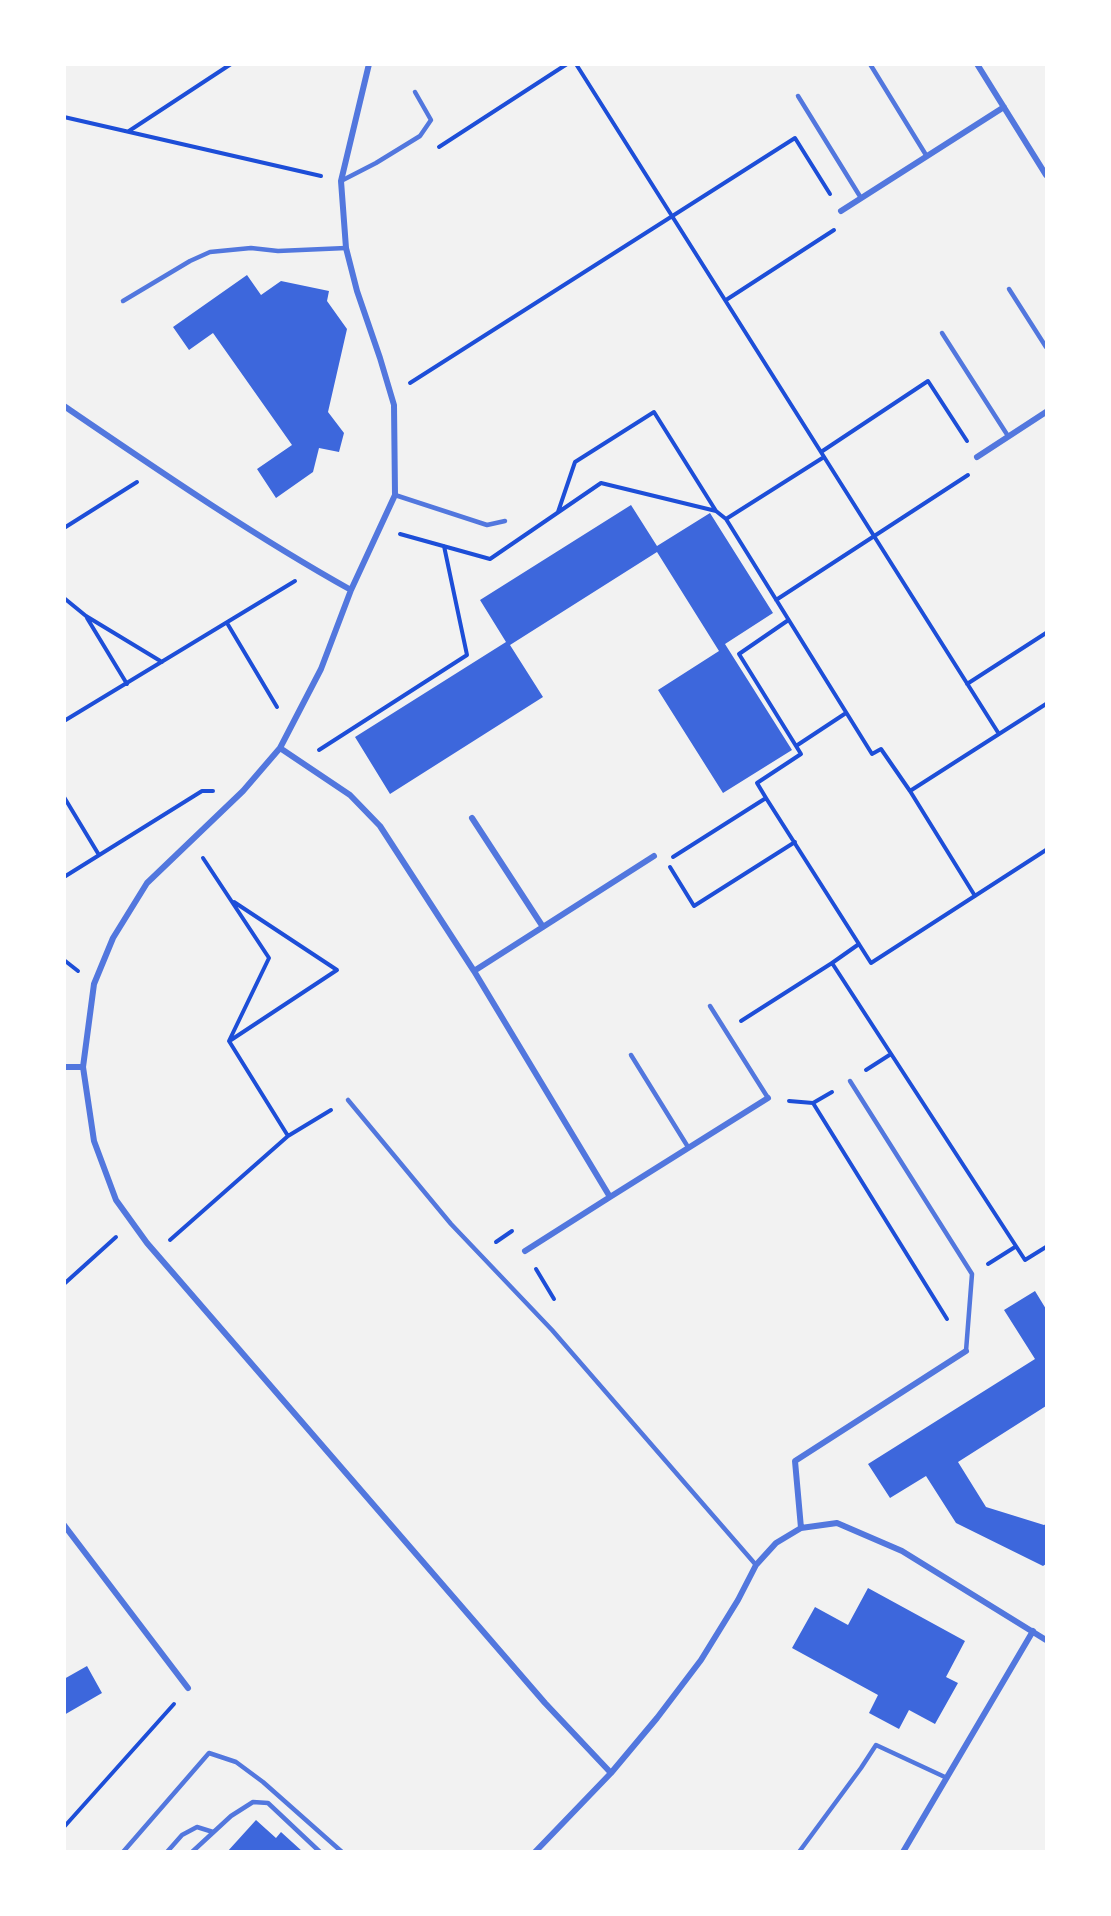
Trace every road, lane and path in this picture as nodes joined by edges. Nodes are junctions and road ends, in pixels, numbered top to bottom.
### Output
1 (231, 64) edge
2 (369, 64) edge
3 (567, 64) edge
4 (576, 64) edge
5 (870, 64) edge
6 (977, 64) edge
7 (416, 92) dead end
8 (798, 96) dead end
9 (1004, 107) junction
10 (64, 117) edge
11 (128, 131) junction
12 (431, 153) dead end
13 (926, 155) junction
14 (1047, 175) edge
15 (341, 181) junction
16 (861, 198) junction
17 (841, 211) junction
18 (672, 215) junction
19 (346, 248) junction
20 (1009, 289) dead end
21 (123, 300) dead end
22 (726, 300) junction
23 (942, 333) dead end
24 (1047, 347) edge
25 (391, 395) junction
26 (64, 406) edge
27 (1047, 412) edge
28 (1008, 436) junction
29 (821, 452) junction
30 (824, 457) junction
31 (977, 457) junction
32 (157, 469) junction
33 (394, 495) junction
34 (716, 511) junction
35 (557, 513) junction
36 (726, 519) junction
37 (505, 521) dead end
38 (64, 528) edge
39 (379, 529) junction
40 (874, 537) junction
41 (444, 546) junction
42 (315, 570) junction
43 (351, 590) junction
44 (64, 598) edge
45 (776, 600) junction
46 (86, 616) junction
47 (787, 621) junction
48 (227, 623) junction
49 (1047, 633) edge
50 (162, 662) junction
51 (127, 684) junction
52 (967, 684) junction
53 (1047, 704) edge
54 (277, 707) dead end
55 (846, 713) junction
56 (64, 721) edge
57 (999, 734) junction
58 (796, 746) junction
59 (280, 748) junction
60 (301, 761) junction
61 (910, 791) junction
62 (243, 792) junction
63 (64, 797) edge
64 (766, 798) junction
65 (472, 818) dead end
66 (192, 840) junction
67 (795, 842) junction
68 (1047, 850) edge
69 (99, 855) junction
70 (654, 856) dead end
71 (64, 877) edge
72 (975, 896) junction
73 (231, 900) junction
74 (543, 927) junction
75 (860, 944) junction
76 (832, 963) junction
77 (474, 970) junction
78 (710, 1006) dead end
79 (726, 1031) junction
80 (229, 1041) junction
81 (631, 1055) dead end
82 (83, 1066) junction
83 (64, 1067) edge
84 (850, 1081) dead end
85 (768, 1098) junction
86 (348, 1100) joint
87 (288, 1136) junction
88 (688, 1147) junction
89 (610, 1197) junction
90 (132, 1222) junction
91 (1015, 1247) junction
92 (1047, 1247) edge
93 (525, 1251) dead end
94 (155, 1253) junction
95 (972, 1274) junction
96 (64, 1284) edge
97 (966, 1350) junction
98 (64, 1526) edge
99 (801, 1528) junction
100 (756, 1565) junction
101 (1033, 1631) junction
102 (1047, 1640) edge
103 (188, 1688) joint
104 (611, 1773) junction
105 (947, 1778) junction
106 (64, 1827) edge
107 (213, 1833) junction
108 (123, 1851) edge
109 (166, 1851) edge
110 (192, 1851) edge
111 (320, 1851) edge
112 (342, 1851) edge
113 (535, 1851) edge
114 (799, 1851) edge
115 (903, 1851) edge

1 - 11 path
2 - 15 street
3 - 12 path
4 - 18 path
5 - 13 lane
6 - 9 street
7 - 15 lane
8 - 16 lane
9 - 13 street
9 - 14 street
10 - 11 path
11 - 15 path
13 - 16 street
15 - 19 street
16 - 17 street
17 - 18 path
17 - 22 path
18 - 22 path
18 - 25 path
19 - 21 lane
19 - 25 street
20 - 24 lane
22 - 29 path
23 - 28 lane
25 - 33 street
26 - 32 street
27 - 28 street
28 - 31 street
29 - 30 path
29 - 31 path
30 - 36 path
30 - 40 path
31 - 40 path
32 - 38 path
32 - 42 street
33 - 37 lane
33 - 39 street
34 - 35 path
34 - 35 path
34 - 36 path
35 - 41 path
36 - 45 path
39 - 41 path
39 - 43 street
40 - 45 path
40 - 52 path
41 - 60 path
42 - 43 street
42 - 48 path
43 - 59 street
44 - 46 path
45 - 47 path
46 - 50 path
46 - 51 path
47 - 55 path
47 - 58 path
48 - 50 path
48 - 54 path
49 - 52 path
50 - 51 path
51 - 56 path
52 - 57 path
53 - 57 path
55 - 58 path
55 - 61 path
57 - 61 path
58 - 64 path
59 - 60 street
59 - 62 street
60 - 77 street
61 - 72 path
62 - 66 street
62 - 69 path
63 - 69 path
64 - 67 path
64 - 67 path
65 - 74 street
66 - 73 path
66 - 82 street
67 - 75 path
68 - 72 path
69 - 71 path
70 - 74 street
72 - 75 path
73 - 80 path
73 - 80 path
74 - 77 street
75 - 76 path
76 - 79 path
76 - 91 path
77 - 89 street
78 - 79 lane
79 - 85 lane
80 - 87 path
81 - 88 lane
82 - 83 street
82 - 90 street
84 - 95 lane
85 - 88 street
85 - 97 path
86 - 87 path
86 - 100 lane
87 - 94 path
88 - 89 street
89 - 93 street
90 - 94 street
90 - 96 path
91 - 92 path
91 - 95 path
94 - 104 street
95 - 97 lane
97 - 99 street
98 - 103 street
99 - 100 street
99 - 101 street
100 - 104 street
101 - 102 street
101 - 105 street
103 - 106 path
104 - 113 street
105 - 114 lane
105 - 115 street
107 - 109 lane
107 - 110 lane
107 - 111 lane
108 - 112 lane

